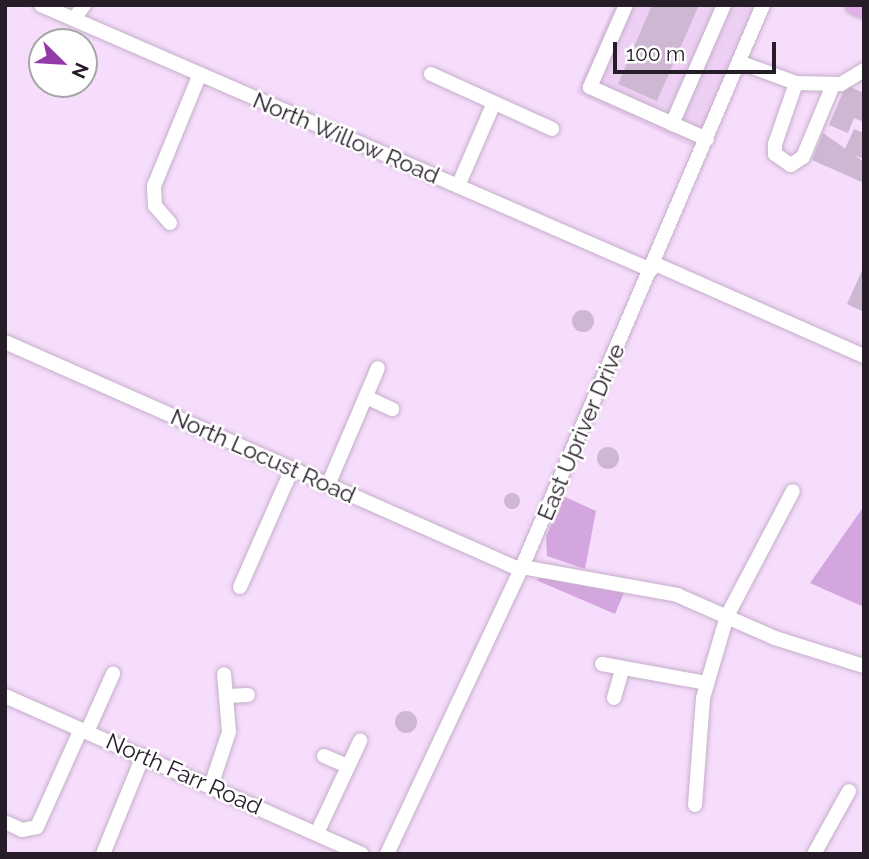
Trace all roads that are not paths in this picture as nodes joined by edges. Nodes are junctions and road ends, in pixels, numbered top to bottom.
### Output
1 (41, 5) edge
2 (84, 5) edge
3 (626, 5) edge
4 (724, 5) edge
5 (764, 5) edge
6 (855, 5) edge
7 (864, 9) edge
8 (74, 19) junction
9 (739, 62) junction
10 (864, 70) edge
11 (200, 74) junction
12 (431, 74) dead end
13 (796, 83) junction
14 (833, 85) junction
15 (494, 103) junction
16 (672, 124) junction
17 (552, 129) dead end
18 (707, 139) junction
19 (458, 186) junction
20 (170, 223) dead end
21 (652, 267) junction
22 (5, 342) edge
23 (864, 356) edge
24 (378, 368) dead end
25 (366, 397) junction
26 (392, 408) dead end
27 (292, 469) junction
28 (328, 485) junction
29 (793, 491) dead end
30 (522, 568) junction
31 (240, 587) dead end
32 (727, 616) junction
33 (602, 664) dead end
34 (864, 666) edge
35 (622, 670) junction
36 (113, 674) dead end
37 (224, 674) dead end
38 (706, 683) junction
39 (248, 695) dead end
40 (5, 696) edge
41 (227, 696) junction
42 (614, 698) dead end
43 (84, 731) junction
44 (360, 741) dead end
45 (143, 756) junction
46 (324, 756) dead end
47 (348, 766) junction
48 (211, 786) junction
49 (849, 790) dead end
50 (695, 805) dead end
51 (7, 823) dead end
52 (317, 833) junction
53 (103, 854) edge
54 (362, 854) edge
55 (387, 854) edge
56 (814, 854) edge

1 - 8 street, North Willow Road
2 - 8 street
3 - 16 street
4 - 16 street
5 - 9 street, East Upriver Drive
6 - 7 main road
8 - 11 street, North Willow Road
9 - 13 street
9 - 18 street, East Upriver Drive
10 - 14 street
11 - 19 street, North Willow Road
11 - 20 street
12 - 15 street
13 - 14 street
13 - 14 street
15 - 17 street
15 - 19 street
16 - 18 street
18 - 21 street, East Upriver Drive
19 - 21 street, North Willow Road
21 - 23 street, North Willow Road
21 - 30 street, East Upriver Drive
22 - 27 street, North Locust Road
24 - 25 street
25 - 26 street
25 - 28 street
27 - 28 street, North Locust Road
27 - 31 street
28 - 30 street, North Locust Road
29 - 32 street
30 - 32 street, North Locust Road
30 - 55 street, East Upriver Drive
32 - 34 street, North Locust Road
32 - 38 street
33 - 35 street
35 - 38 street
35 - 42 street
36 - 43 street
37 - 41 street
38 - 50 street
39 - 41 street
40 - 43 street, North Farr Road
41 - 48 street
43 - 45 street, North Farr Road
43 - 51 street
44 - 47 street
45 - 48 street, North Farr Road
45 - 53 street
46 - 47 street
47 - 52 street
48 - 52 street, North Farr Road
49 - 56 street
52 - 54 street, North Farr Road

